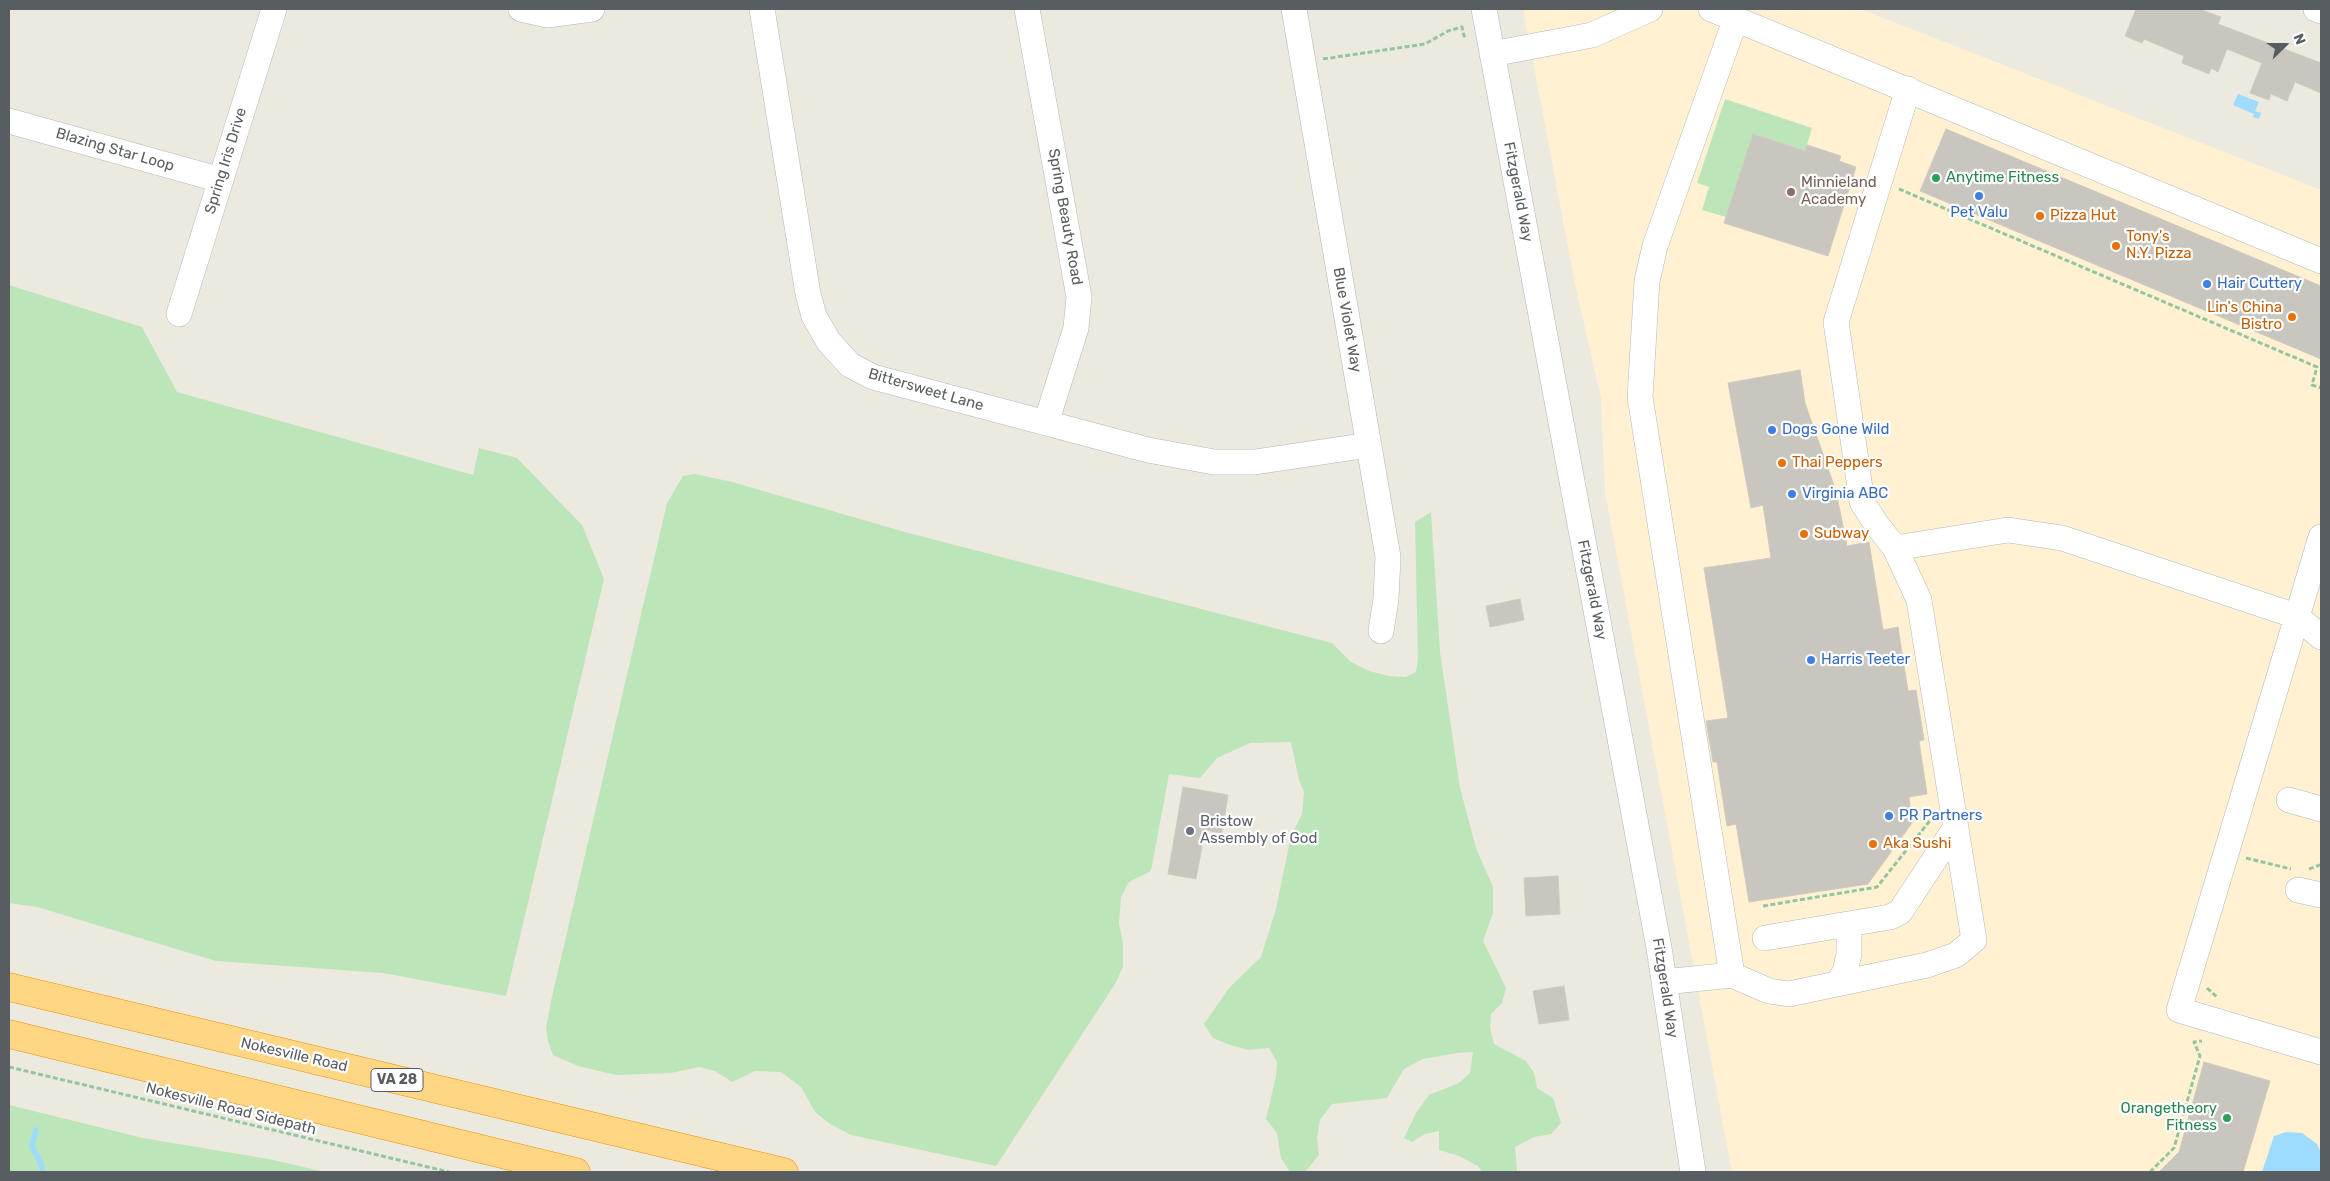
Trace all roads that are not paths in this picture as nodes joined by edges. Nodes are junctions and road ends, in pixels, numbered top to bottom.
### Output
1 (274, 9) edge
2 (521, 9) edge
3 (592, 9) edge
4 (762, 9) edge
5 (1028, 9) edge
6 (1294, 9) edge
7 (1650, 9) edge
8 (1711, 9) edge
9 (2316, 9) edge
10 (2321, 11) edge
11 (1736, 18) junction
12 (1488, 32) edge
13 (1908, 89) junction
14 (9, 121) edge
15 (221, 180) junction
16 (2321, 261) edge
17 (179, 314) dead end
18 (1046, 423) junction
19 (1369, 445) junction
20 (2321, 537) edge
21 (1895, 548) junction
22 (2321, 611) edge
23 (2296, 616) junction
24 (1381, 631) dead end
25 (2321, 637) edge
26 (2289, 800) dead end
27 (2321, 809) edge
28 (1956, 827) junction
29 (1849, 924) junction
30 (1765, 938) dead end
31 (1732, 975) junction
32 (1664, 982) junction
33 (1837, 984) junction
34 (9, 987) edge
35 (9, 1034) edge
36 (2321, 1052) edge
37 (576, 1172) edge
38 (784, 1172) edge
39 (1693, 1172) edge

1 - 15 street, Spring Iris Drive
2 - 3 street
4 - 18 street, Bittersweet Lane
5 - 18 street, Spring Beauty Road
6 - 19 street, Blue Violet Way
7 - 12 street
8 - 11 street
9 - 10 street
11 - 13 street
11 - 31 street
12 - 32 street, Fitzgerald Way
13 - 16 street
13 - 21 street
14 - 15 street, Blazing Star Loop
15 - 17 street, Spring Iris Drive
18 - 19 street, Bittersweet Lane
19 - 24 street, Blue Violet Way
20 - 23 street
21 - 23 street
21 - 28 street
22 - 23 street
23 - 25 street
23 - 36 street
26 - 27 street
28 - 29 street
28 - 33 street
29 - 30 street
29 - 33 street
31 - 32 street
31 - 33 street
32 - 39 street, Fitzgerald Way
34 - 38 highway, Nokesville Road / VA 28
35 - 37 highway

